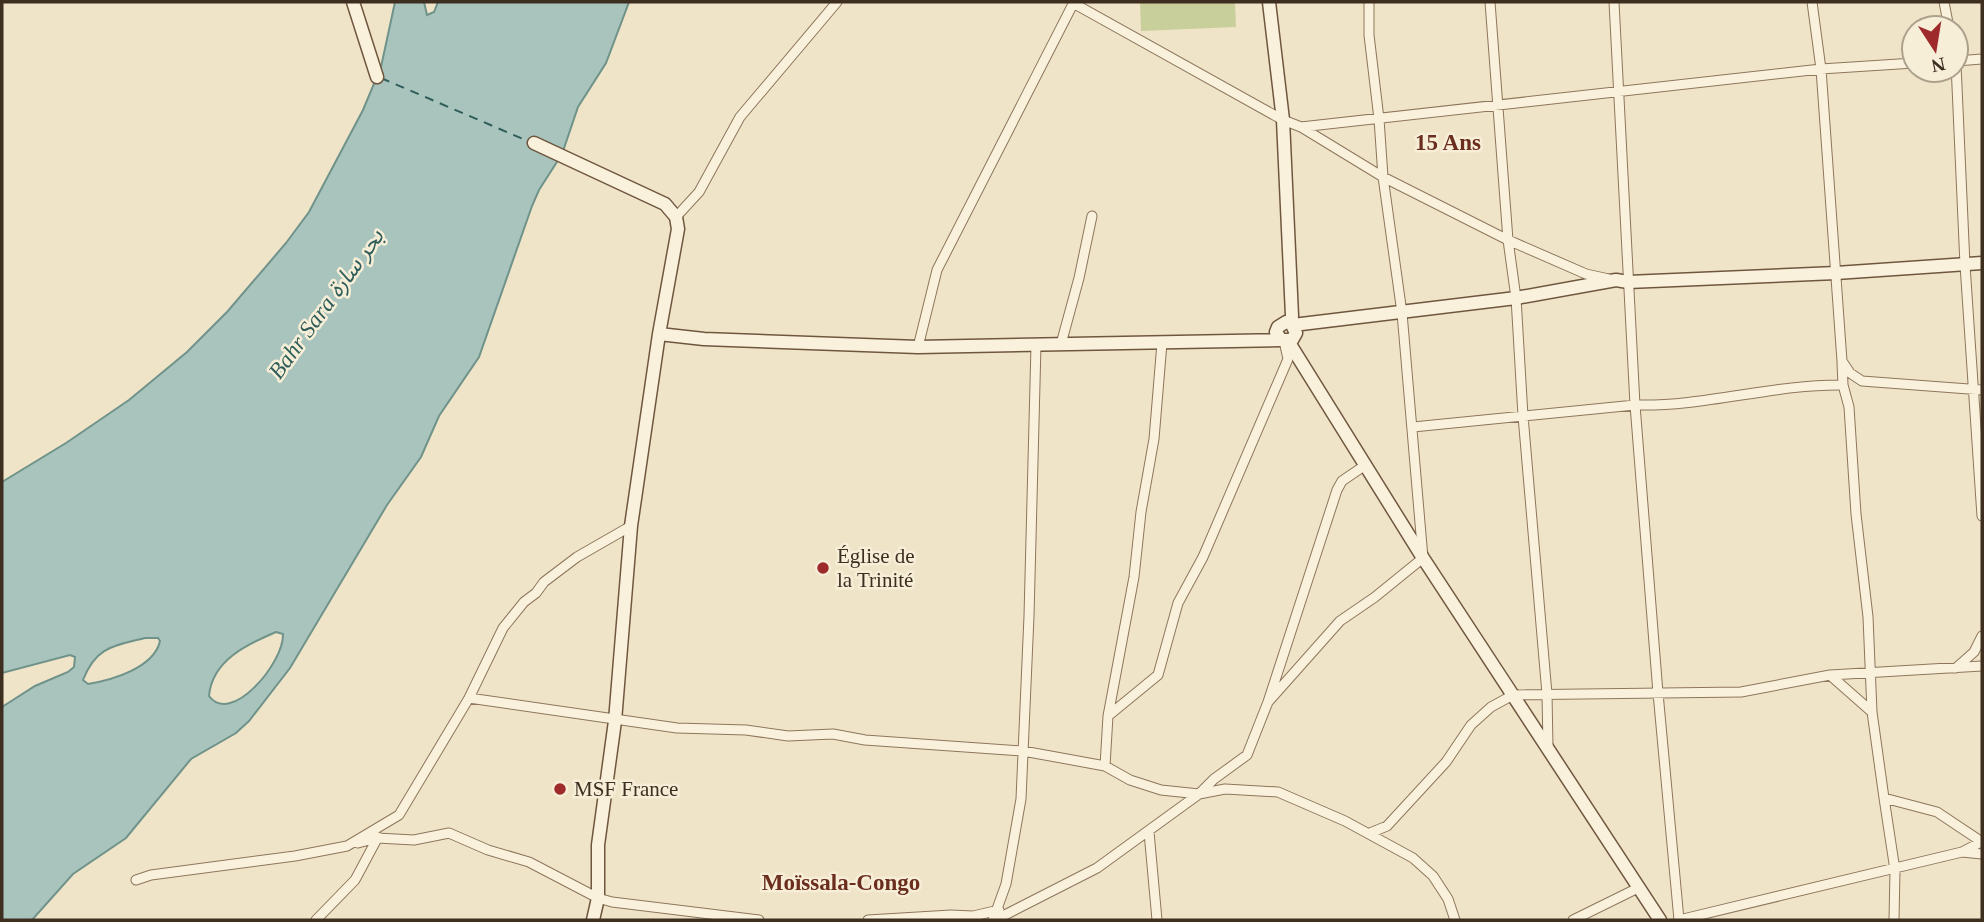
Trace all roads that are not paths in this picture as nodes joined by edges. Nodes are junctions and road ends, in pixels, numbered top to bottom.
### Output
1 (353, 2) edge
2 (836, 2) edge
3 (1269, 2) edge
4 (1369, 2) edge
5 (1490, 2) edge
6 (1614, 2) edge
7 (1812, 2) edge
8 (1074, 3) edge
9 (1900, 64) edge
10 (1821, 69) junction
11 (377, 77) dead end
12 (1957, 84) edge
13 (1619, 91) junction
14 (1496, 103) junction
15 (1283, 120) junction
16 (1379, 120) junction
17 (1301, 127) junction
18 (534, 144) dead end
19 (1383, 177) junction
20 (1093, 216) dead end
21 (676, 217) junction
22 (1508, 240) junction
23 (1982, 263) edge
24 (1965, 265) junction
25 (1836, 274) junction
26 (1622, 281) junction
27 (1516, 298) junction
28 (1402, 313) junction
29 (1292, 324) junction
30 (659, 334) junction
31 (1284, 341) junction
32 (1162, 343) junction
33 (1061, 344) junction
34 (1035, 345) junction
35 (918, 347) junction
36 (1842, 361) junction
37 (1843, 385) junction
38 (1978, 390) edge
39 (1635, 405) junction
40 (1523, 416) junction
41 (1413, 427) junction
42 (1364, 466) junction
43 (1981, 504) edge
44 (1982, 516) edge
45 (631, 526) junction
46 (1423, 558) junction
47 (1982, 636) edge
48 (1982, 666) edge
49 (1956, 668) junction
50 (1869, 671) junction
51 (1830, 675) junction
52 (1658, 693) junction
53 (1547, 694) junction
54 (1513, 695) junction
55 (469, 698) junction
56 (1269, 702) junction
57 (1872, 712) junction
58 (1108, 716) junction
59 (615, 721) junction
60 (1548, 748) junction
61 (1023, 751) junction
62 (1105, 766) junction
63 (1199, 794) junction
64 (1884, 798) junction
65 (399, 815) junction
66 (1149, 832) junction
67 (1370, 833) junction
68 (377, 838) junction
69 (1982, 842) edge
70 (348, 846) junction
71 (1962, 852) junction
72 (1982, 853) edge
73 (1895, 870) junction
74 (136, 880) dead end
75 (1639, 888) junction
76 (598, 898) junction
77 (998, 909) junction
78 (1011, 913) junction
79 (316, 920) edge
80 (593, 920) edge
81 (759, 920) edge
82 (868, 920) edge
83 (994, 920) edge
84 (1157, 920) edge
85 (1455, 920) edge
86 (1573, 920) edge
87 (1660, 920) edge
88 (1679, 920) edge
89 (1894, 920) edge

1 - 11 main road
2 - 21 street
3 - 15 main road
4 - 16 street
5 - 14 street
6 - 13 street
7 - 10 street
8 - 15 street
8 - 35 street
9 - 10 street
10 - 13 street
10 - 25 street
12 - 24 street
13 - 14 street
13 - 26 street
14 - 16 street
14 - 22 street
15 - 17 street
15 - 29 main road
16 - 17 street
16 - 19 street
17 - 19 street
18 - 21 main road
19 - 22 street
19 - 28 street
20 - 33 street
21 - 30 main road
22 - 26 street
22 - 27 street
23 - 24 main road
24 - 25 main road
24 - 38 street
25 - 26 main road
25 - 36 street
26 - 27 main road
26 - 39 street
27 - 28 main road
27 - 40 street
28 - 29 main road
28 - 41 street
29 - 31 main road
30 - 35 main road
30 - 45 main road
31 - 32 main road
31 - 42 main road
31 - 58 street
32 - 33 main road
32 - 58 street
33 - 34 main road
34 - 35 main road
34 - 61 street
36 - 37 street
36 - 38 street
37 - 39 street
37 - 50 street
38 - 43 street
39 - 40 street
39 - 52 street
40 - 41 street
40 - 53 street
41 - 46 street
42 - 46 main road
42 - 56 street
43 - 44 street
45 - 55 street
45 - 59 main road
46 - 54 main road
46 - 56 street
47 - 49 street
48 - 49 street
49 - 50 street
50 - 51 street
50 - 57 street
51 - 52 street
51 - 57 street
52 - 53 street
52 - 88 street
53 - 54 street
53 - 60 street
54 - 60 main road
54 - 67 street
55 - 59 street
55 - 65 street
56 - 63 street
57 - 64 street
58 - 62 street
59 - 61 street
59 - 76 main road
60 - 75 main road
61 - 62 street
61 - 77 street
62 - 63 street
63 - 66 street
63 - 67 street
64 - 69 street
64 - 73 street
65 - 68 street
65 - 70 street
66 - 78 street
66 - 84 street
67 - 85 street
68 - 70 street
68 - 76 street
68 - 79 street
69 - 71 street
70 - 74 street
71 - 72 street
71 - 73 street
73 - 88 street
73 - 89 street
75 - 86 street
75 - 87 main road
76 - 80 main road
76 - 81 street
77 - 78 street
77 - 82 street
77 - 83 street
78 - 83 street

